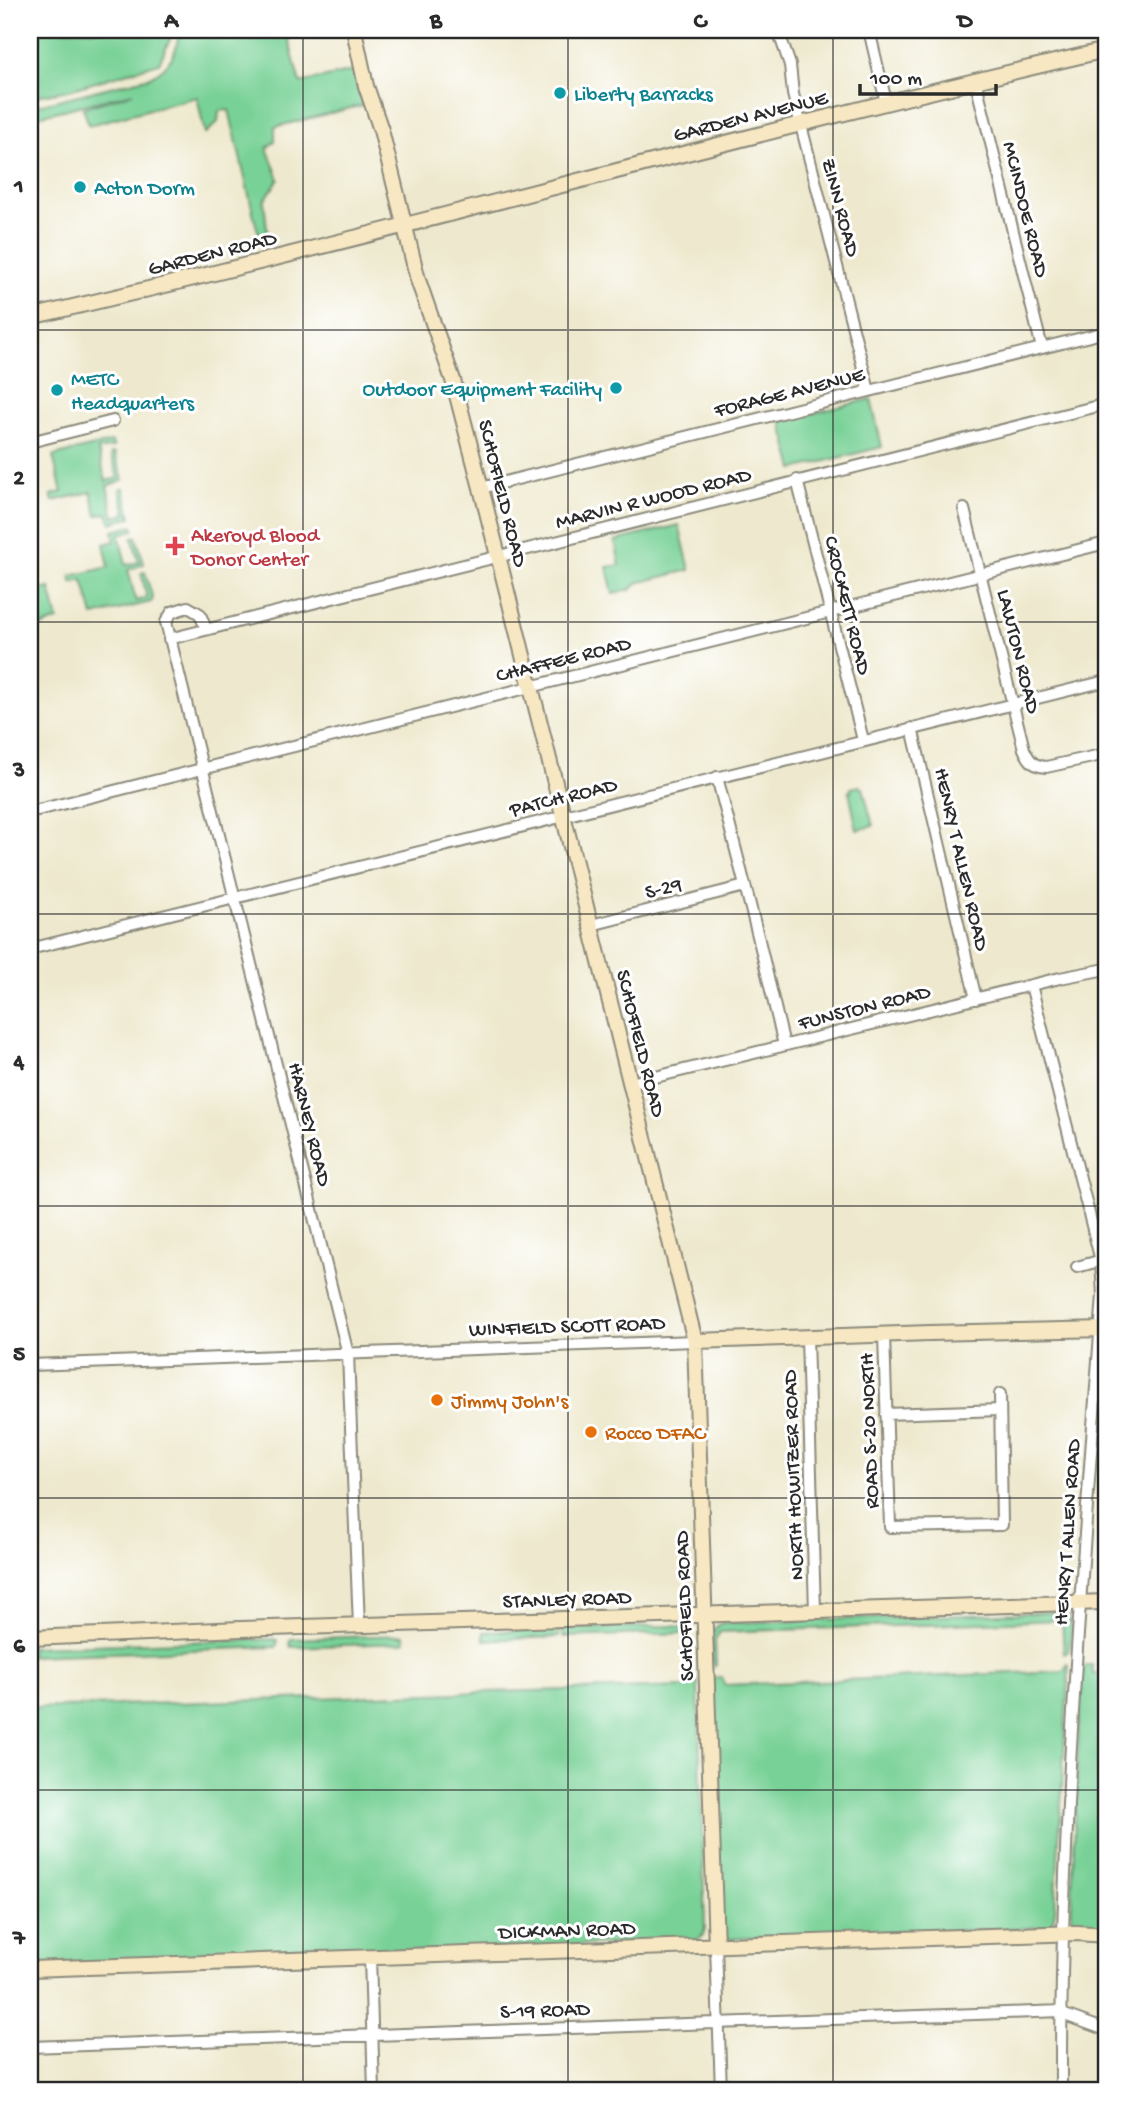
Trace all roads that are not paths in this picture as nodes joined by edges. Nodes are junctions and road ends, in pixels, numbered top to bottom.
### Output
1 (354, 30) edge
2 (869, 30) edge
3 (779, 33) dead end
4 (1105, 54) edge
5 (975, 79) junction
6 (886, 102) junction
7 (800, 123) junction
8 (405, 226) junction
9 (30, 317) edge
10 (1106, 332) edge
11 (1042, 348) junction
12 (869, 391) junction
13 (1106, 404) edge
14 (113, 421) dead end
15 (30, 440) edge
16 (797, 480) junction
17 (481, 488) junction
18 (964, 509) dead end
19 (1106, 543) edge
20 (498, 556) junction
21 (980, 575) junction
22 (831, 611) junction
23 (206, 629) junction
24 (169, 639) junction
25 (1106, 681) edge
26 (531, 686) junction
27 (1013, 704) junction
28 (912, 728) junction
29 (863, 740) junction
30 (1106, 754) edge
31 (202, 769) junction
32 (717, 777) junction
33 (30, 811) edge
34 (564, 816) junction
35 (745, 886) junction
36 (235, 897) junction
37 (591, 925) junction
38 (30, 949) edge
39 (1106, 969) edge
40 (1031, 985) junction
41 (976, 999) junction
42 (784, 1045) junction
43 (631, 1083) junction
44 (1104, 1260) edge
45 (1077, 1266) dead end
46 (1103, 1329) edge
47 (884, 1334) junction
48 (807, 1337) junction
49 (695, 1342) junction
50 (348, 1354) junction
51 (30, 1365) edge
52 (1106, 1367) edge
53 (1097, 1375) junction
54 (1000, 1394) dead end
55 (1000, 1410) junction
56 (886, 1414) junction
57 (1079, 1602) junction
58 (1106, 1602) edge
59 (815, 1611) junction
60 (705, 1614) junction
61 (359, 1626) junction
62 (30, 1638) edge
63 (1062, 1934) junction
64 (1106, 1934) edge
65 (716, 1945) junction
66 (370, 1957) junction
67 (30, 1969) edge
68 (1062, 2013) junction
69 (718, 2022) junction
70 (1106, 2030) edge
71 (372, 2035) junction
72 (30, 2047) edge
73 (374, 2091) edge
74 (721, 2091) edge
75 (1030, 2091) edge
76 (1061, 2091) edge

1 - 8 street, SCHOFIELD ROAD
2 - 6 street
3 - 7 street, ZINN ROAD
4 - 5 street, GARDEN AVENUE
5 - 6 street, GARDEN AVENUE
5 - 11 street, MCINDOE ROAD
6 - 7 street, GARDEN AVENUE
7 - 8 street, GARDEN AVENUE
7 - 12 street, ZINN ROAD
8 - 9 street, GARDEN ROAD
8 - 17 street, SCHOFIELD ROAD
10 - 11 street, FORAGE AVENUE
11 - 12 street, FORAGE AVENUE
12 - 17 street, FORAGE AVENUE
13 - 16 street, MARVIN R WOOD ROAD
14 - 15 street
16 - 20 street, MARVIN R WOOD ROAD
16 - 22 street, CROCKETT ROAD
17 - 20 street, SCHOFIELD ROAD
18 - 21 street, LAWTON ROAD
19 - 21 street, CHAFFEE ROAD
20 - 23 street, MARVIN R WOOD ROAD
20 - 26 street, SCHOFIELD ROAD
21 - 22 street, CHAFFEE ROAD
21 - 27 street, LAWTON ROAD
22 - 26 street, CHAFFEE ROAD
22 - 29 street, CROCKETT ROAD
23 - 24 street, MARVIN R WOOD ROAD
23 - 24 street
24 - 31 street, HARNEY ROAD
25 - 27 street, PATCH ROAD
26 - 31 street, CHAFFEE ROAD
26 - 34 street, SCHOFIELD ROAD
27 - 28 street, PATCH ROAD
27 - 30 street, LAWTON ROAD
28 - 29 street, PATCH ROAD
28 - 41 street, HENRY T ALLEN ROAD
29 - 32 street, PATCH ROAD
31 - 33 street, CHAFFEE ROAD
31 - 36 street, HARNEY ROAD
32 - 34 street, PATCH ROAD
32 - 35 street
34 - 36 street, PATCH ROAD
34 - 37 street, SCHOFIELD ROAD
35 - 37 street, S-29
35 - 42 street
36 - 38 street, PATCH ROAD
36 - 50 street, HARNEY ROAD
37 - 43 street, SCHOFIELD ROAD
39 - 40 street, FUNSTON ROAD
40 - 41 street, FUNSTON ROAD
40 - 44 street, HENRY T ALLEN ROAD
41 - 42 street, FUNSTON ROAD
42 - 43 street, FUNSTON ROAD
43 - 49 street, SCHOFIELD ROAD
44 - 45 street
44 - 46 street, HENRY T ALLEN ROAD
46 - 47 street, WINFIELD SCOTT ROAD
46 - 53 street, HENRY T ALLEN ROAD
47 - 48 street, WINFIELD SCOTT ROAD
47 - 56 street, ROAD S-20 NORTH
48 - 49 street, WINFIELD SCOTT ROAD
48 - 59 street, NORTH HOWITZER ROAD
49 - 50 street, WINFIELD SCOTT ROAD
49 - 60 street, SCHOFIELD ROAD
50 - 51 street, WINFIELD SCOTT ROAD
50 - 61 street, HARNEY ROAD
52 - 53 street
53 - 57 street, HENRY T ALLEN ROAD
54 - 55 street
55 - 56 street
55 - 56 street, ROAD S-20 NORTH
57 - 58 street, STANLEY ROAD
57 - 59 street, STANLEY ROAD
57 - 63 street, HENRY T ALLEN ROAD
59 - 60 street, STANLEY ROAD
60 - 61 street, STANLEY ROAD
60 - 65 street, SCHOFIELD ROAD
61 - 62 street, STANLEY ROAD
63 - 64 street, DICKMAN ROAD
63 - 65 street, DICKMAN ROAD
63 - 68 street, HENRY T ALLEN ROAD
65 - 66 street, DICKMAN ROAD
65 - 69 street, SCHOFIELD ROAD
66 - 67 street, DICKMAN ROAD
66 - 71 street
68 - 69 street, S-19 ROAD
68 - 70 street, S-19 ROAD
68 - 76 street, HENRY T ALLEN ROAD
69 - 71 street, S-19 ROAD
69 - 74 street, SCHOFIELD ROAD
71 - 72 street, S-19 ROAD
71 - 73 street
75 - 76 street

